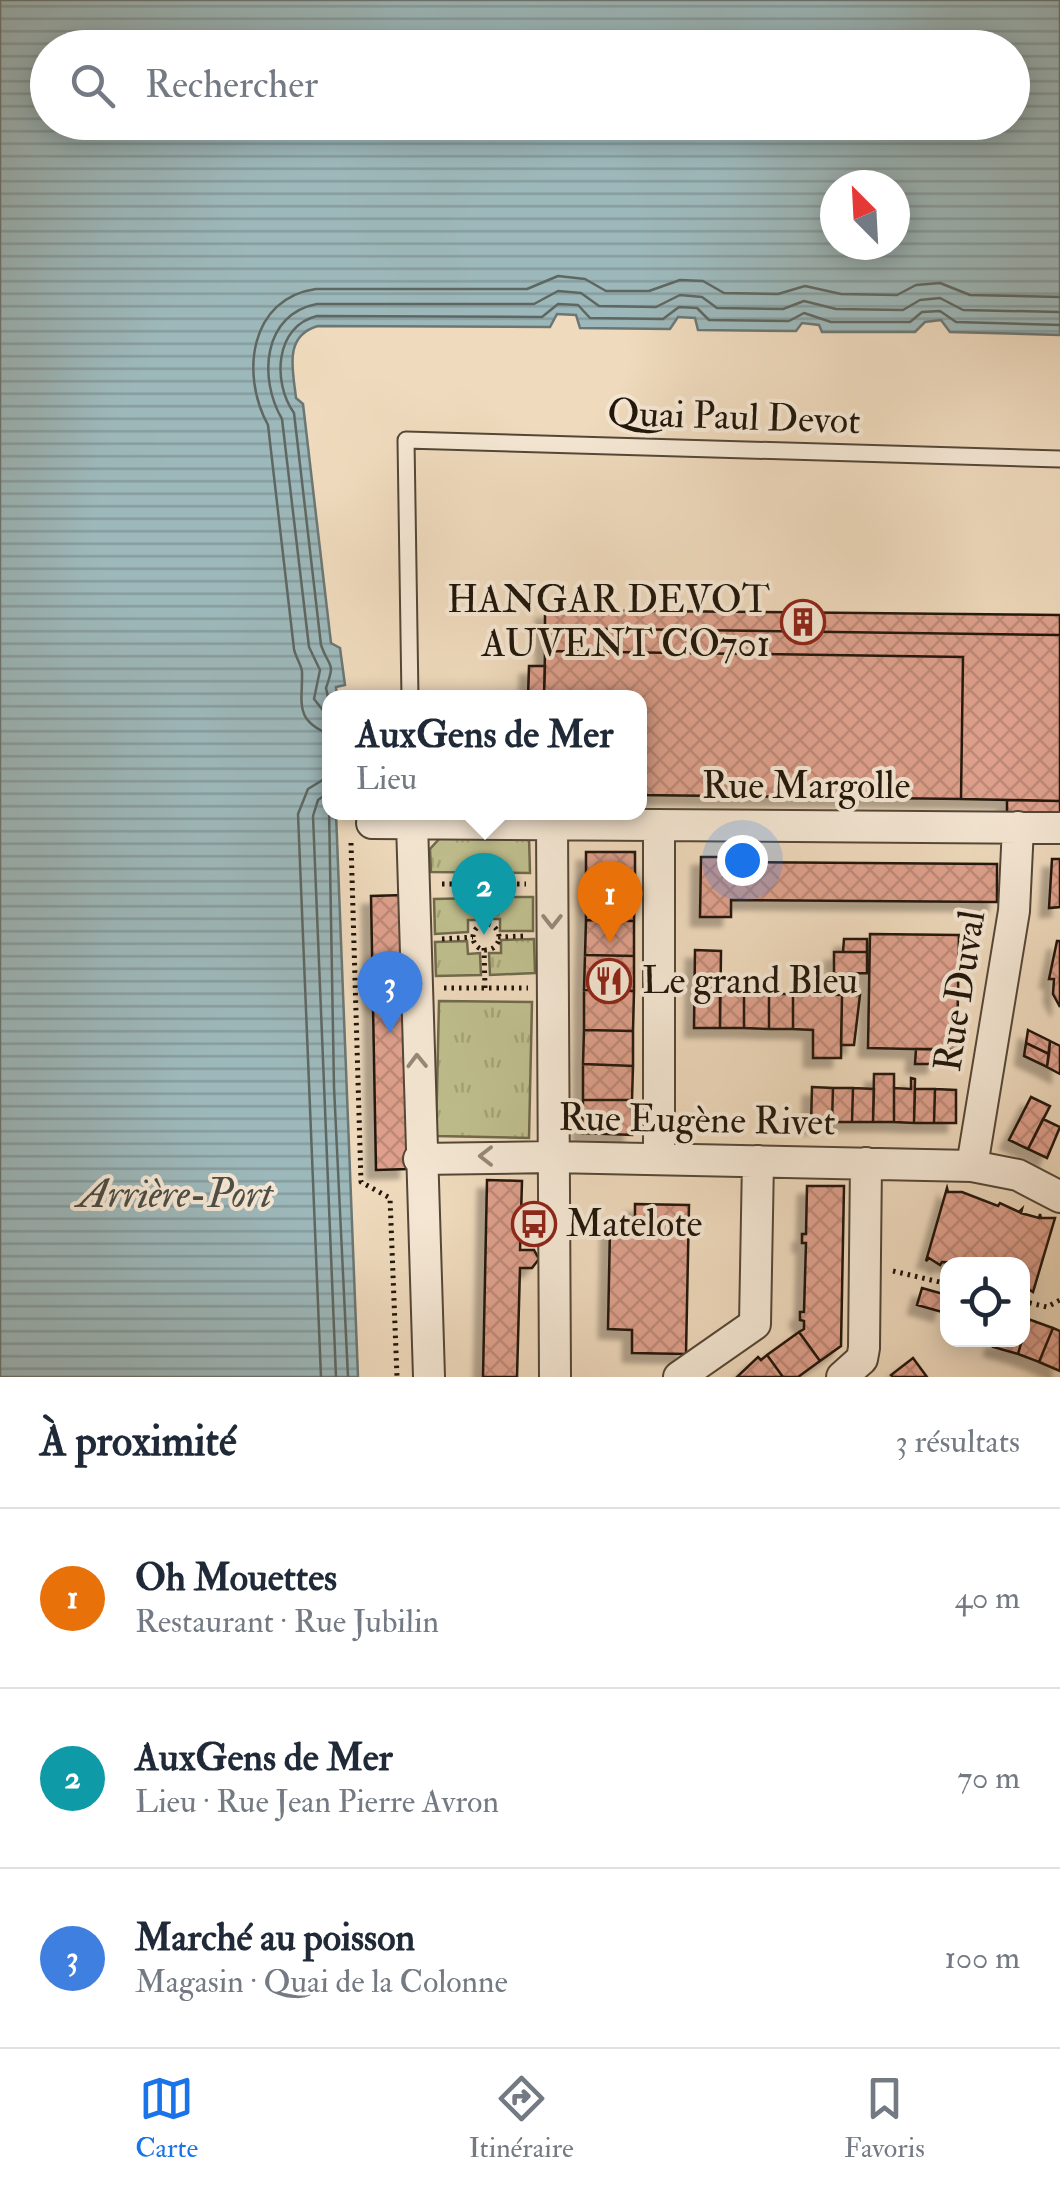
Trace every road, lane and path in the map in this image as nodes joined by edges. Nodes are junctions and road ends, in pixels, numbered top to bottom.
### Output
1 (1060, 460) edge
2 (410, 690) edge
3 (399, 820) edge
4 (412, 820) edge
5 (459, 820) edge
6 (372, 824) joint
7 (552, 824) junction
8 (658, 825) junction
9 (1018, 828) junction
10 (1060, 828) edge
11 (414, 884) junction
12 (482, 884) junction
13 (552, 884) junction
14 (484, 925) junction
15 (484, 948) junction
16 (552, 987) junction
17 (416, 988) junction
18 (486, 988) junction
19 (552, 1156) junction
20 (420, 1158) junction
21 (659, 1159) junction
22 (758, 1161) junction
23 (866, 1163) junction
24 (972, 1166) junction
25 (1060, 1196) edge
26 (866, 1265) junction
27 (940, 1282) edge
28 (1060, 1300) edge
29 (1030, 1304) edge
30 (396, 1377) edge
31 (429, 1377) edge
32 (554, 1377) edge
33 (680, 1377) edge
34 (842, 1377) edge

1 - 2 lane, Quai Paul Devot
3 - 6 street, Rue Margolle
4 - 11 street
5 - 7 street, Rue Margolle
6 - 30 path
7 - 8 street, Rue Margolle
7 - 13 street
8 - 9 street, Rue Margolle
8 - 21 street
9 - 10 street, Rue Margolle
9 - 24 street, Rue Duval
11 - 12 path
11 - 17 street
12 - 13 path
12 - 14 path
13 -> 16 street
14 - 15 path
14 - 15 path
15 - 18 path
16 - 18 path
16 - 19 street
17 - 18 path
20 -> 17 street
19 -> 20 street, Rue Eugène Rivet
19 - 21 street, Rue Eugène Rivet
19 - 32 street
20 - 31 street
21 - 22 street, Rue Eugène Rivet
22 - 23 street, Rue Eugène Rivet
22 - 33 street
23 - 24 street, Rue Eugène Rivet
23 - 26 street
24 - 25 street, Rue Eugène Rivet
26 - 27 path
26 - 34 street
28 - 29 path

